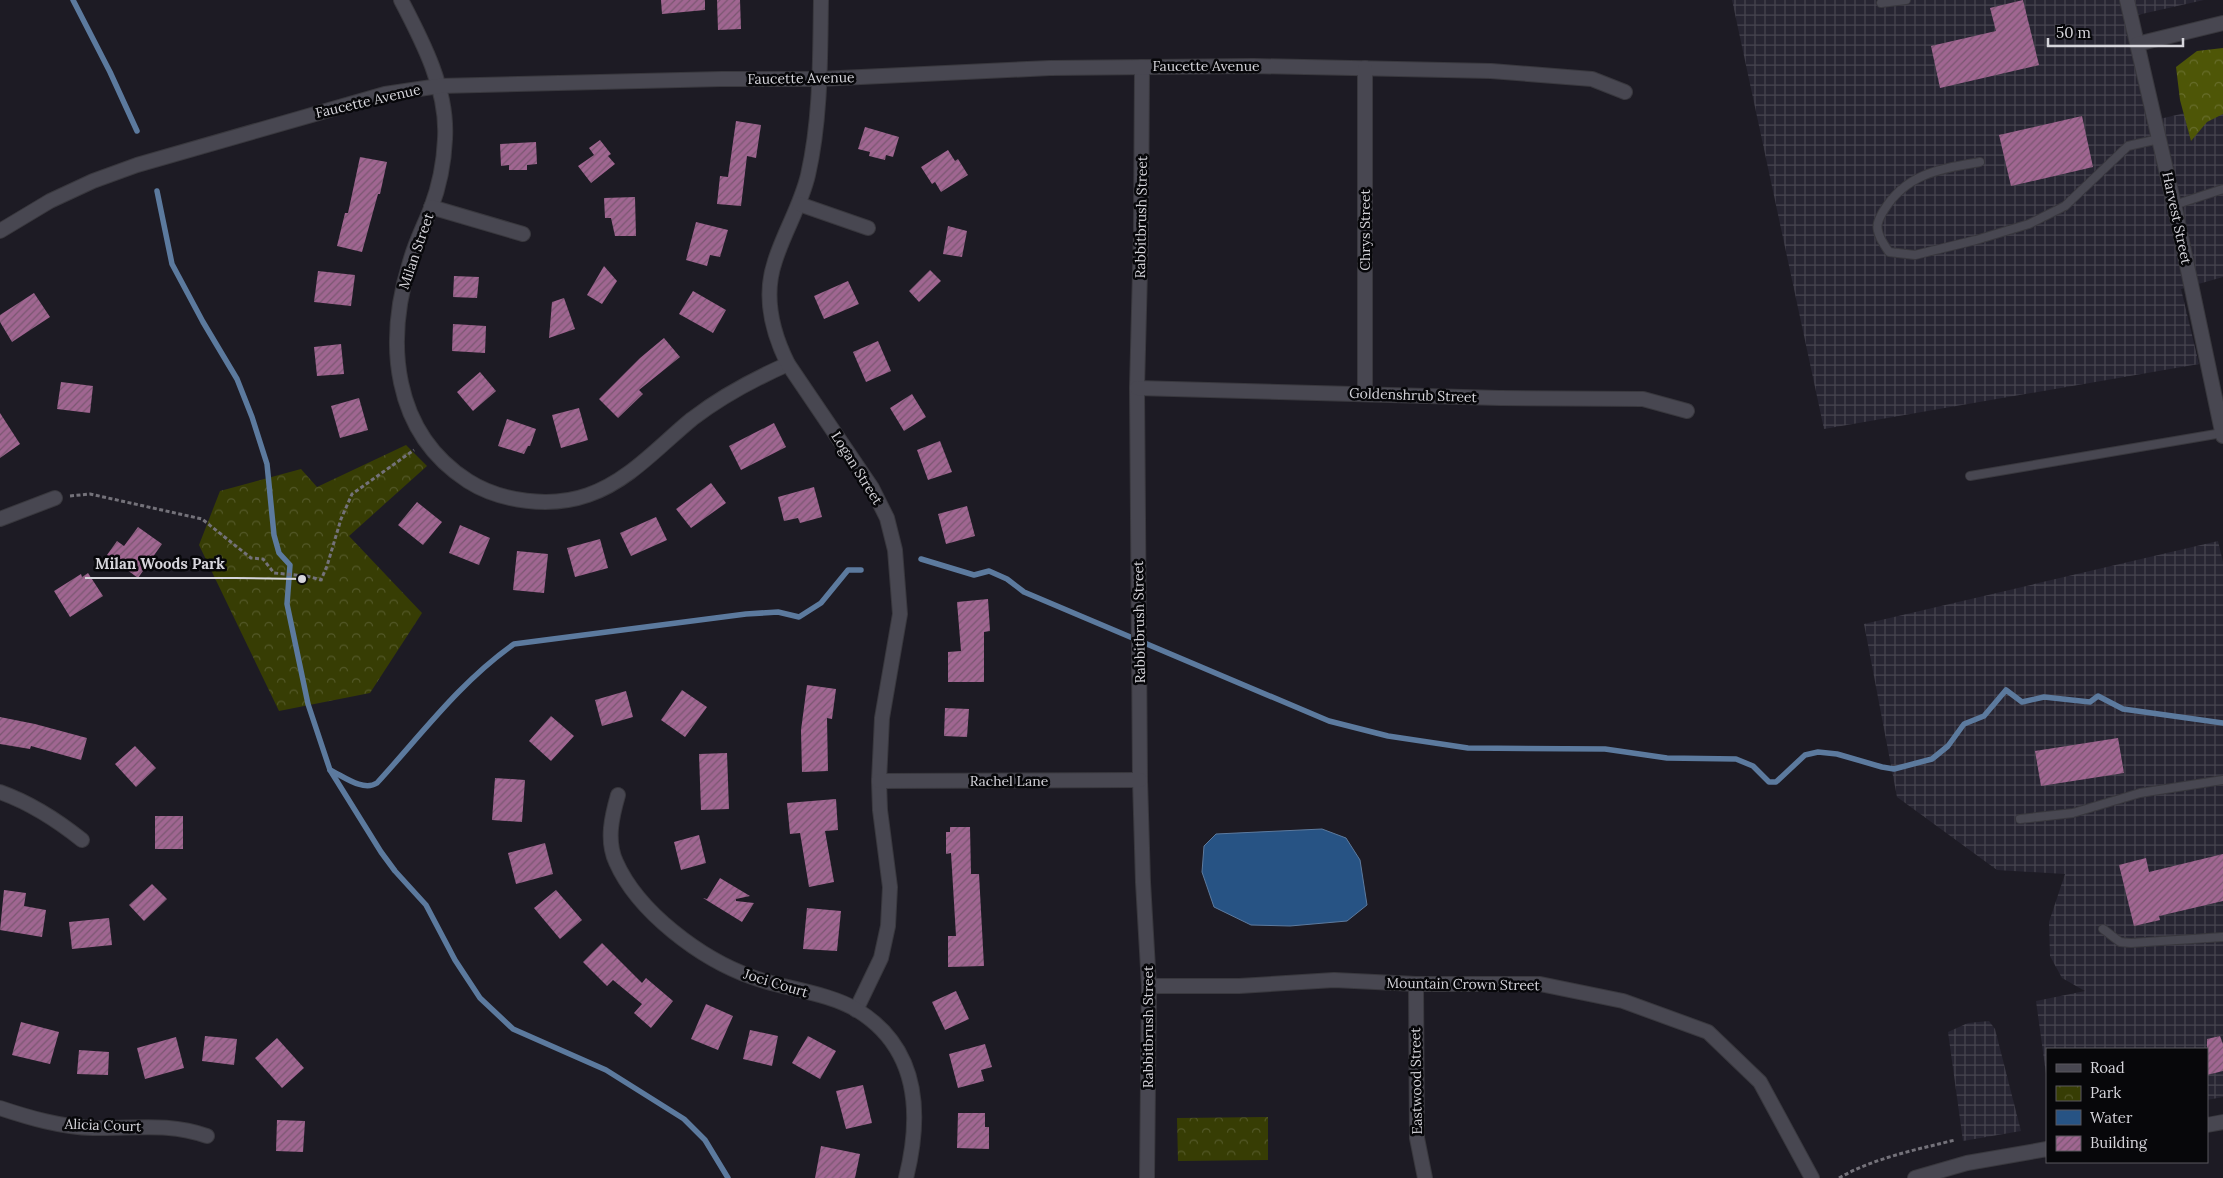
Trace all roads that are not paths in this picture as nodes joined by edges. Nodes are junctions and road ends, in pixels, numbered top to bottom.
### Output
1 (401, 0) edge
2 (821, 0) edge
3 (1906, 0) edge
4 (2127, 0) edge
5 (1881, 3) dead end
6 (2223, 23) edge
7 (2137, 44) junction
8 (1142, 66) junction
9 (1365, 68) junction
10 (819, 79) junction
11 (439, 86) junction
12 (1625, 92) dead end
13 (2159, 139) junction
14 (1980, 162) dead end
15 (2223, 189) edge
16 (799, 204) junction
17 (2174, 205) junction
18 (431, 207) junction
19 (868, 228) dead end
20 (0, 232) edge
21 (523, 234) dead end
22 (788, 364) junction
23 (1137, 388) junction
24 (1365, 393) junction
25 (1687, 411) dead end
26 (2223, 434) edge
27 (1970, 476) dead end
28 (55, 498) road end
29 (0, 519) edge
30 (1140, 780) junction
31 (2223, 780) edge
32 (879, 781) junction
33 (0, 792) edge
34 (618, 795) dead end
35 (2020, 820) dead end
36 (82, 840) dead end
37 (2103, 929) dead end
38 (2223, 937) edge
39 (1416, 984) junction
40 (1149, 986) junction
41 (856, 1010) junction
42 (0, 1108) edge
43 (2223, 1122) edge
44 (2208, 1125) edge
45 (207, 1136) dead end
46 (2046, 1149) edge
47 (906, 1178) edge
48 (1147, 1178) edge
49 (1425, 1178) edge
50 (1812, 1178) edge
51 (1915, 1178) edge

1 - 11 street, Milan Street
2 - 10 street, Logan Street
3 - 5 lane
4 - 7 street, Harvest Street
6 - 7 street
7 - 13 street, Harvest Street
8 - 9 street, Faucette Avenue
8 - 10 street, Faucette Avenue
8 - 23 street, Rabbitbrush Street
9 - 12 street, Faucette Avenue
9 - 24 street, Chrys Street
10 - 11 street, Faucette Avenue
10 - 16 street, Logan Street
11 - 18 street, Milan Street
11 - 20 street, Faucette Avenue
13 - 14 lane
13 - 17 street, Harvest Street
15 - 17 lane
16 - 19 street
16 - 22 street, Logan Street
17 - 26 street, Harvest Street
18 - 21 street
18 - 22 street, Milan Street
22 - 32 street, Logan Street
23 - 24 street, Goldenshrub Street
23 - 30 street, Rabbitbrush Street
24 - 25 street, Goldenshrub Street
26 - 27 lane
28 - 29 street
30 - 32 street, Rachel Lane
30 - 40 street, Rabbitbrush Street
31 - 35 lane
32 - 41 street, Logan Street
33 - 36 street
34 - 41 street, Joci Court
37 - 38 lane
39 - 40 street, Mountain Crown Street
39 - 49 street, Eastwood Street
39 - 50 street, Mountain Crown Street
40 - 48 street, Rabbitbrush Street
41 - 47 street, Joci Court
42 - 45 street, Alicia Court
43 - 44 street
46 - 51 street

